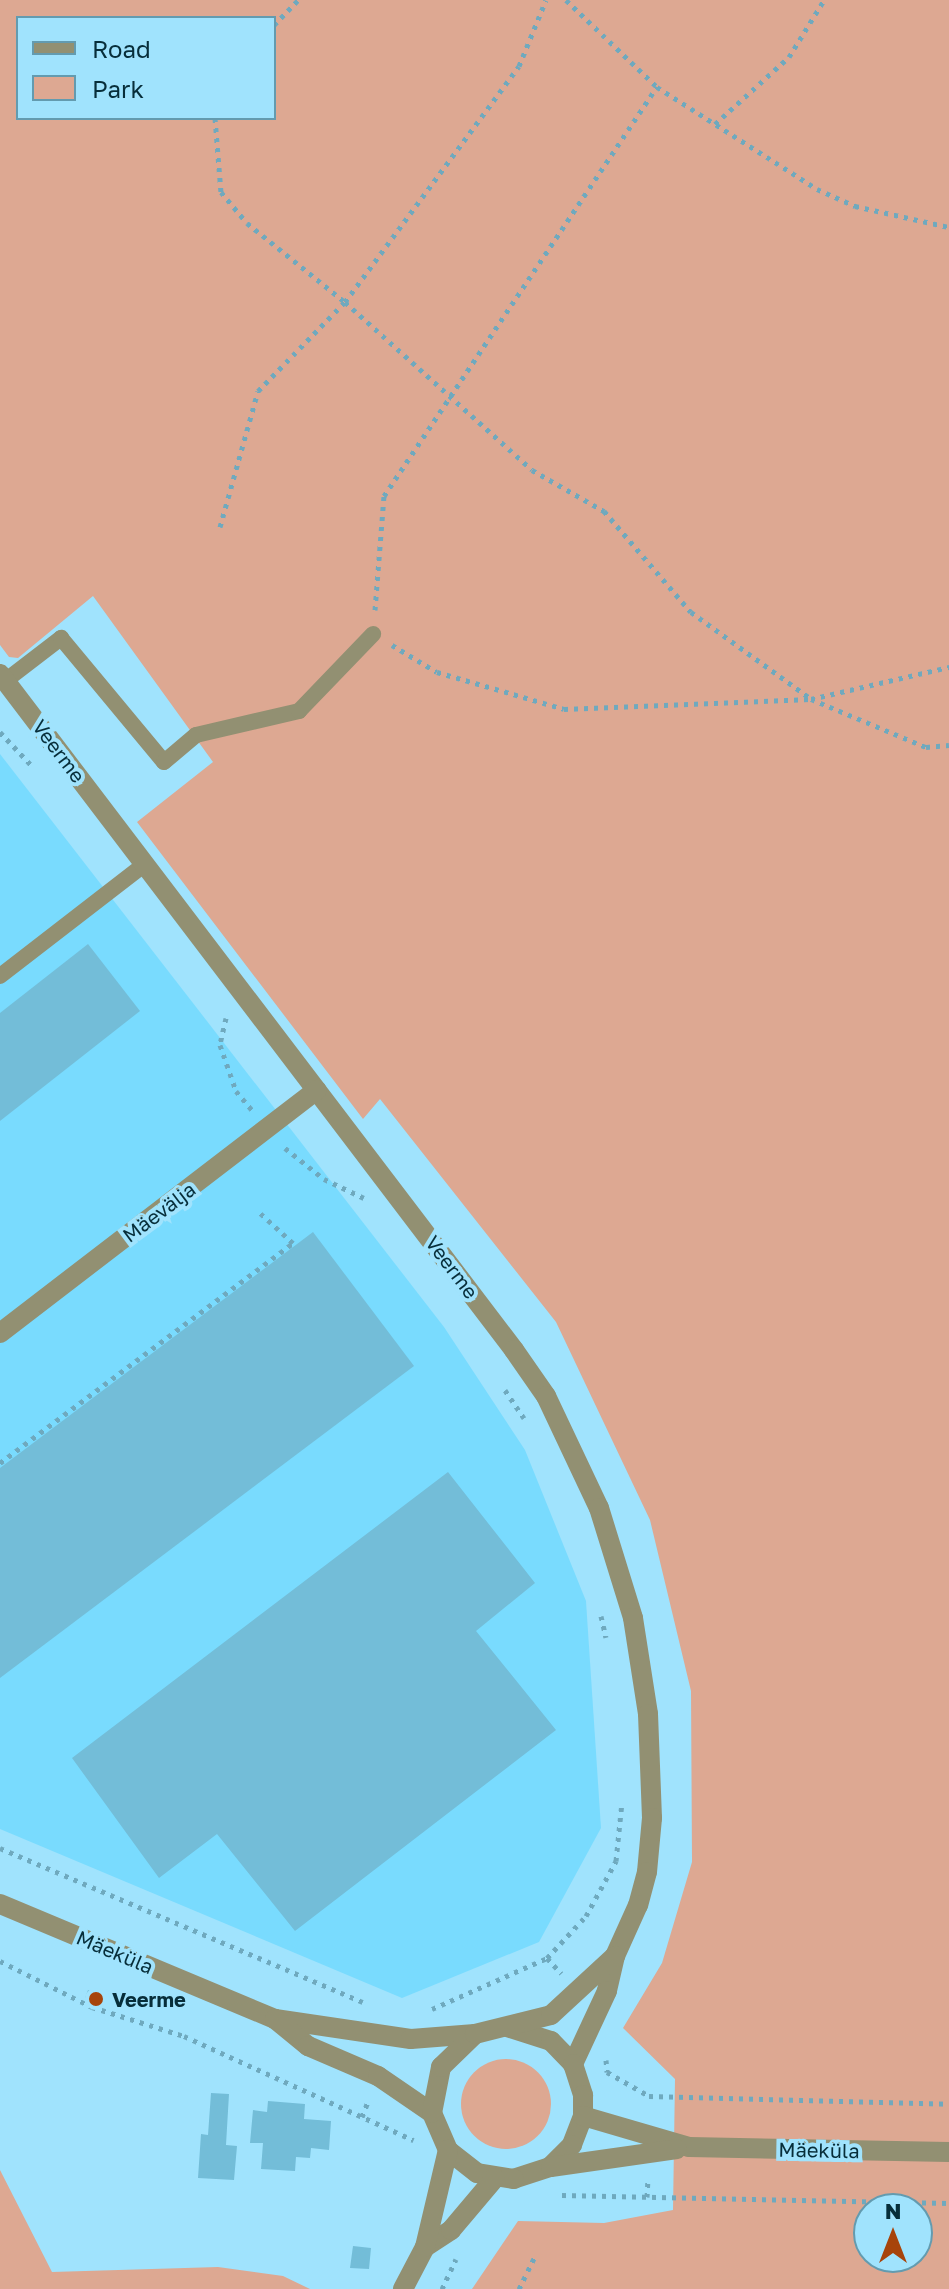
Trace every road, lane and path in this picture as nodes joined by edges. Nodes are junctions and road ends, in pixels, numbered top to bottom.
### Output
1 (298, 0) edge
2 (546, 0) edge
3 (566, 0) edge
4 (824, 0) edge
5 (276, 23) edge
6 (657, 87) junction
7 (215, 120) edge
8 (715, 124) junction
9 (949, 227) edge
10 (345, 302) junction
11 (447, 397) junction
12 (220, 527) dead end
13 (373, 634) junction
14 (949, 667) edge
15 (3, 678) edge
16 (811, 699) junction
17 (0, 732) edge
18 (949, 745) edge
19 (43, 779) dead end
20 (145, 864) junction
21 (0, 976) edge
22 (220, 1009) dead end
23 (317, 1090) junction
24 (269, 1129) junction
25 (372, 1208) dead end
26 (259, 1212) dead end
27 (0, 1333) edge
28 (495, 1375) dead end
29 (530, 1427) dead end
30 (0, 1463) edge
31 (598, 1599) dead end
32 (606, 1642) dead end
33 (622, 1794) dead end
34 (0, 1848) edge
35 (0, 1904) edge
36 (615, 1956) junction
37 (547, 1958) junction
38 (0, 1961) edge
39 (579, 1993) junction
40 (374, 2007) dead end
41 (424, 2012) dead end
42 (275, 2019) junction
43 (507, 2027) junction
44 (475, 2034) junction
45 (605, 2057) dead end
46 (573, 2064) junction
47 (949, 2104) edge
48 (432, 2113) junction
49 (583, 2116) junction
50 (420, 2143) dead end
51 (689, 2147) junction
52 (448, 2150) junction
53 (949, 2152) edge
54 (550, 2167) junction
55 (495, 2178) junction
56 (554, 2195) dead end
57 (949, 2203) edge
58 (425, 2247) junction
59 (536, 2254) dead end
60 (403, 2289) edge
61 (519, 2289) edge

1 - 5 path
2 - 10 path
3 - 6 path
4 - 8 path
6 - 8 path
6 - 11 path
7 - 10 path
8 - 9 path
10 - 11 path
10 - 12 path
11 - 13 path
11 - 16 path
13 - 15 lane
13 - 16 path
14 - 16 path
15 - 20 street, Veerme
16 - 18 path
17 - 19 path
20 - 21 lane
20 - 23 street, Veerme
22 - 24 path
23 - 24 street, Mäevälja
23 - 36 street, Veerme
24 - 25 path
24 - 27 street, Mäevälja
26 - 30 path
28 - 29 path
31 - 32 path
33 - 37 path
34 - 40 path
35 - 42 street, Mäeküla
36 - 39 street
36 - 46 street, Veerme
37 - 39 path
37 - 41 path
38 - 50 path
39 - 43 street
42 - 44 street, Mäeküla
42 - 48 street, Mäeküla
43 - 44 street
43 - 46 street
44 - 48 street
45 - 47 path
46 - 49 street
48 - 52 street
49 - 51 street, Mäeküla
49 - 54 street
51 - 53 street, Mäeküla
51 - 54 street, Mäeküla
52 - 55 street
52 - 58 street
54 - 55 street
55 - 58 street
56 - 57 path
58 - 60 street
59 - 61 path

